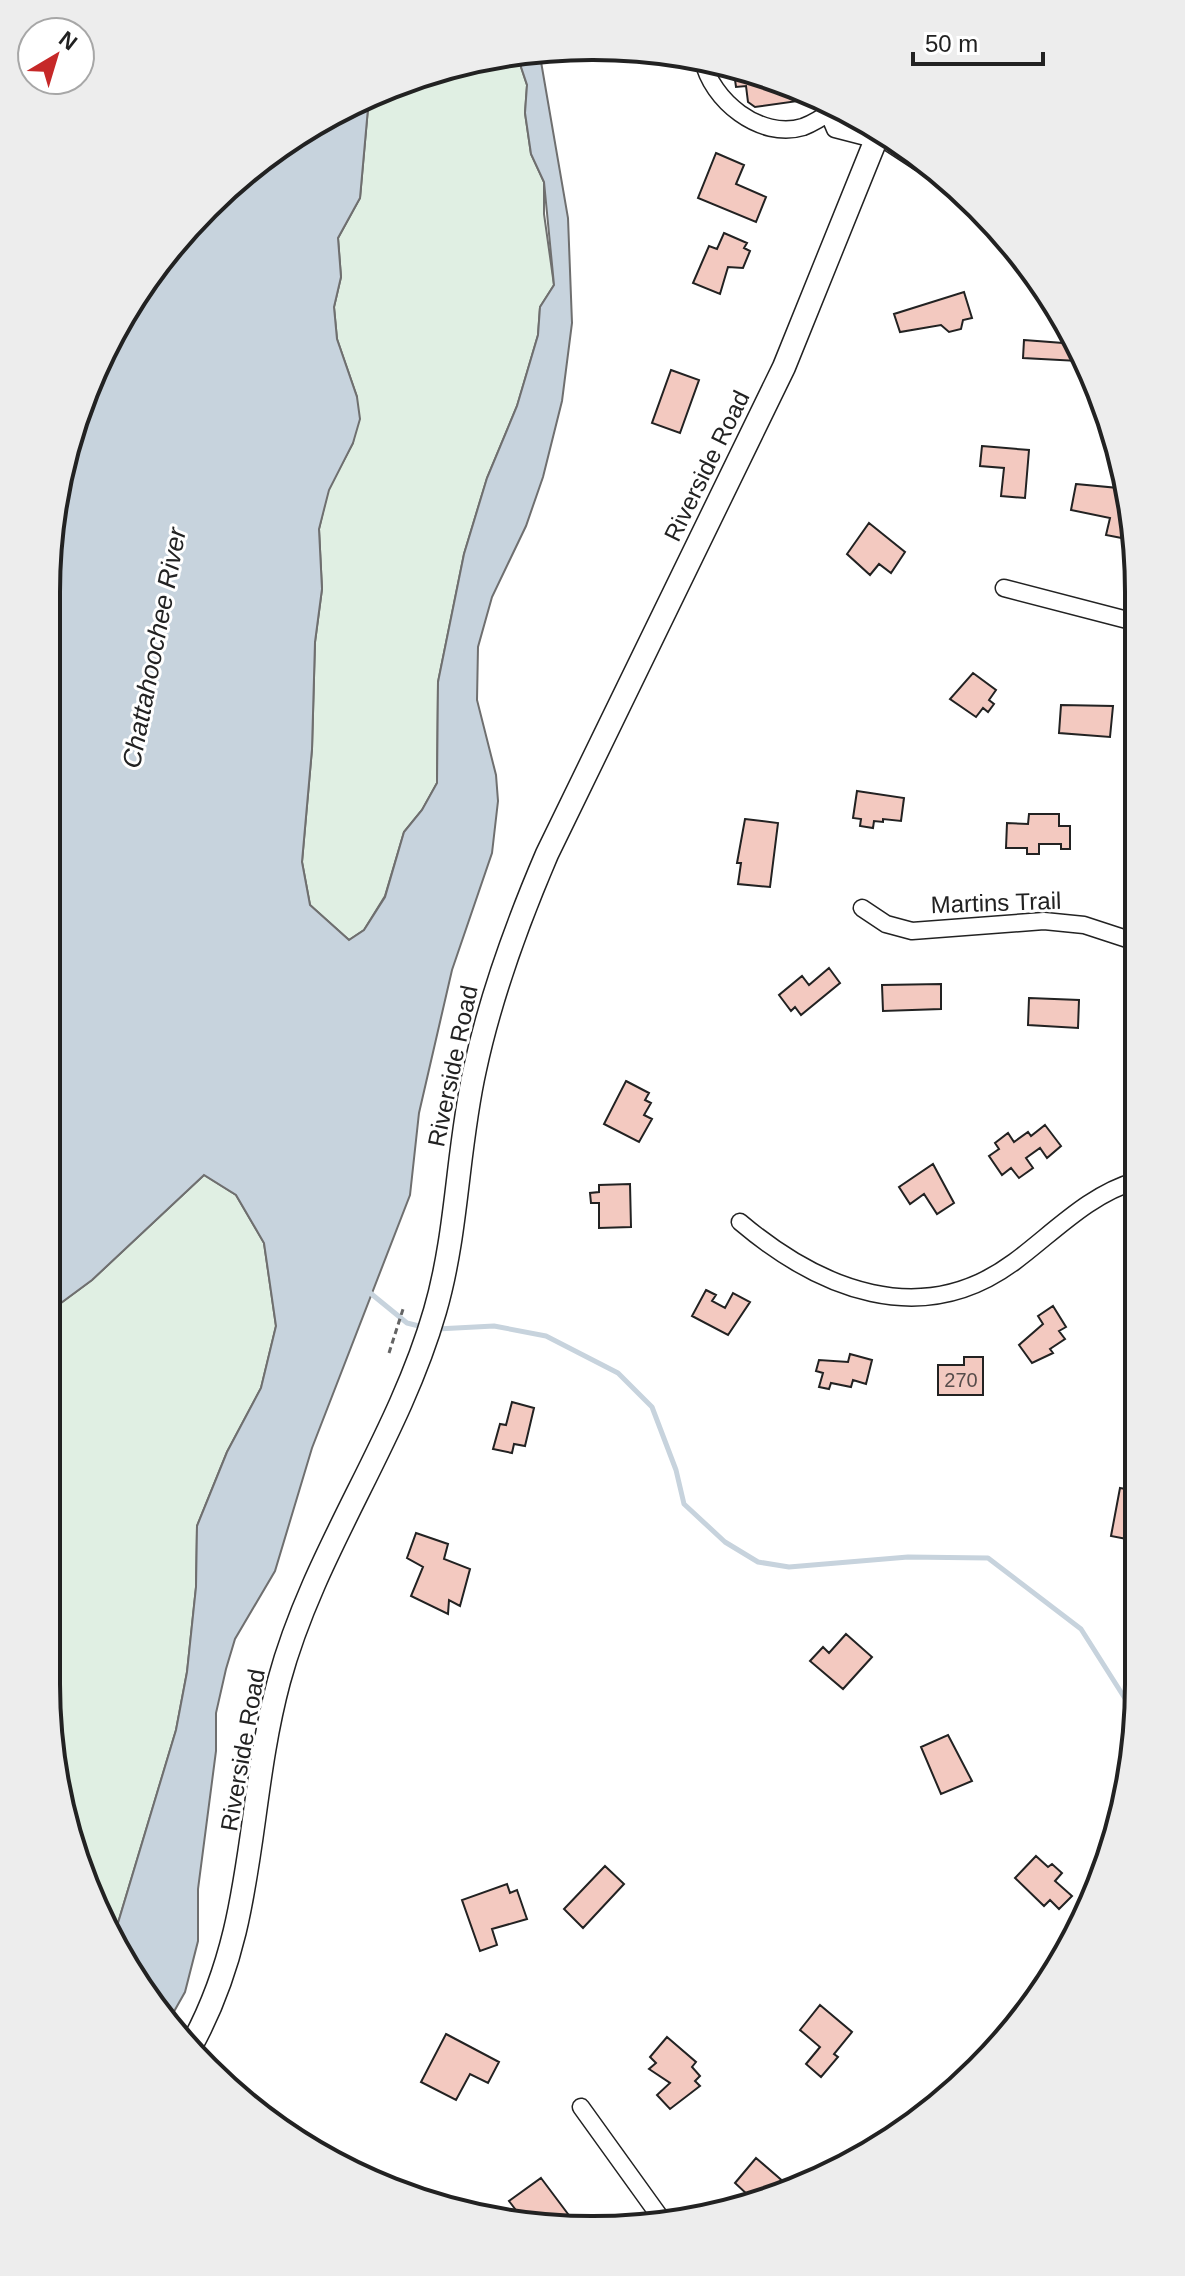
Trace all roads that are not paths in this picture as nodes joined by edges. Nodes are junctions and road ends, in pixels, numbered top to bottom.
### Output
1 (706, 72) edge
2 (819, 111) edge
3 (828, 115) edge
4 (867, 136) edge
5 (875, 142) edge
6 (1004, 588) dead end
7 (1125, 619) edge
8 (862, 908) dead end
9 (1125, 938) edge
10 (1125, 1186) edge
11 (740, 1222) dead end
12 (195, 2038) edge
13 (581, 2107) dead end
14 (656, 2212) edge

1 - 2 street
3 - 4 street
5 - 12 street, Riverside Road
6 - 7 street
8 - 9 street, Martins Trail
10 - 11 street
13 - 14 street

